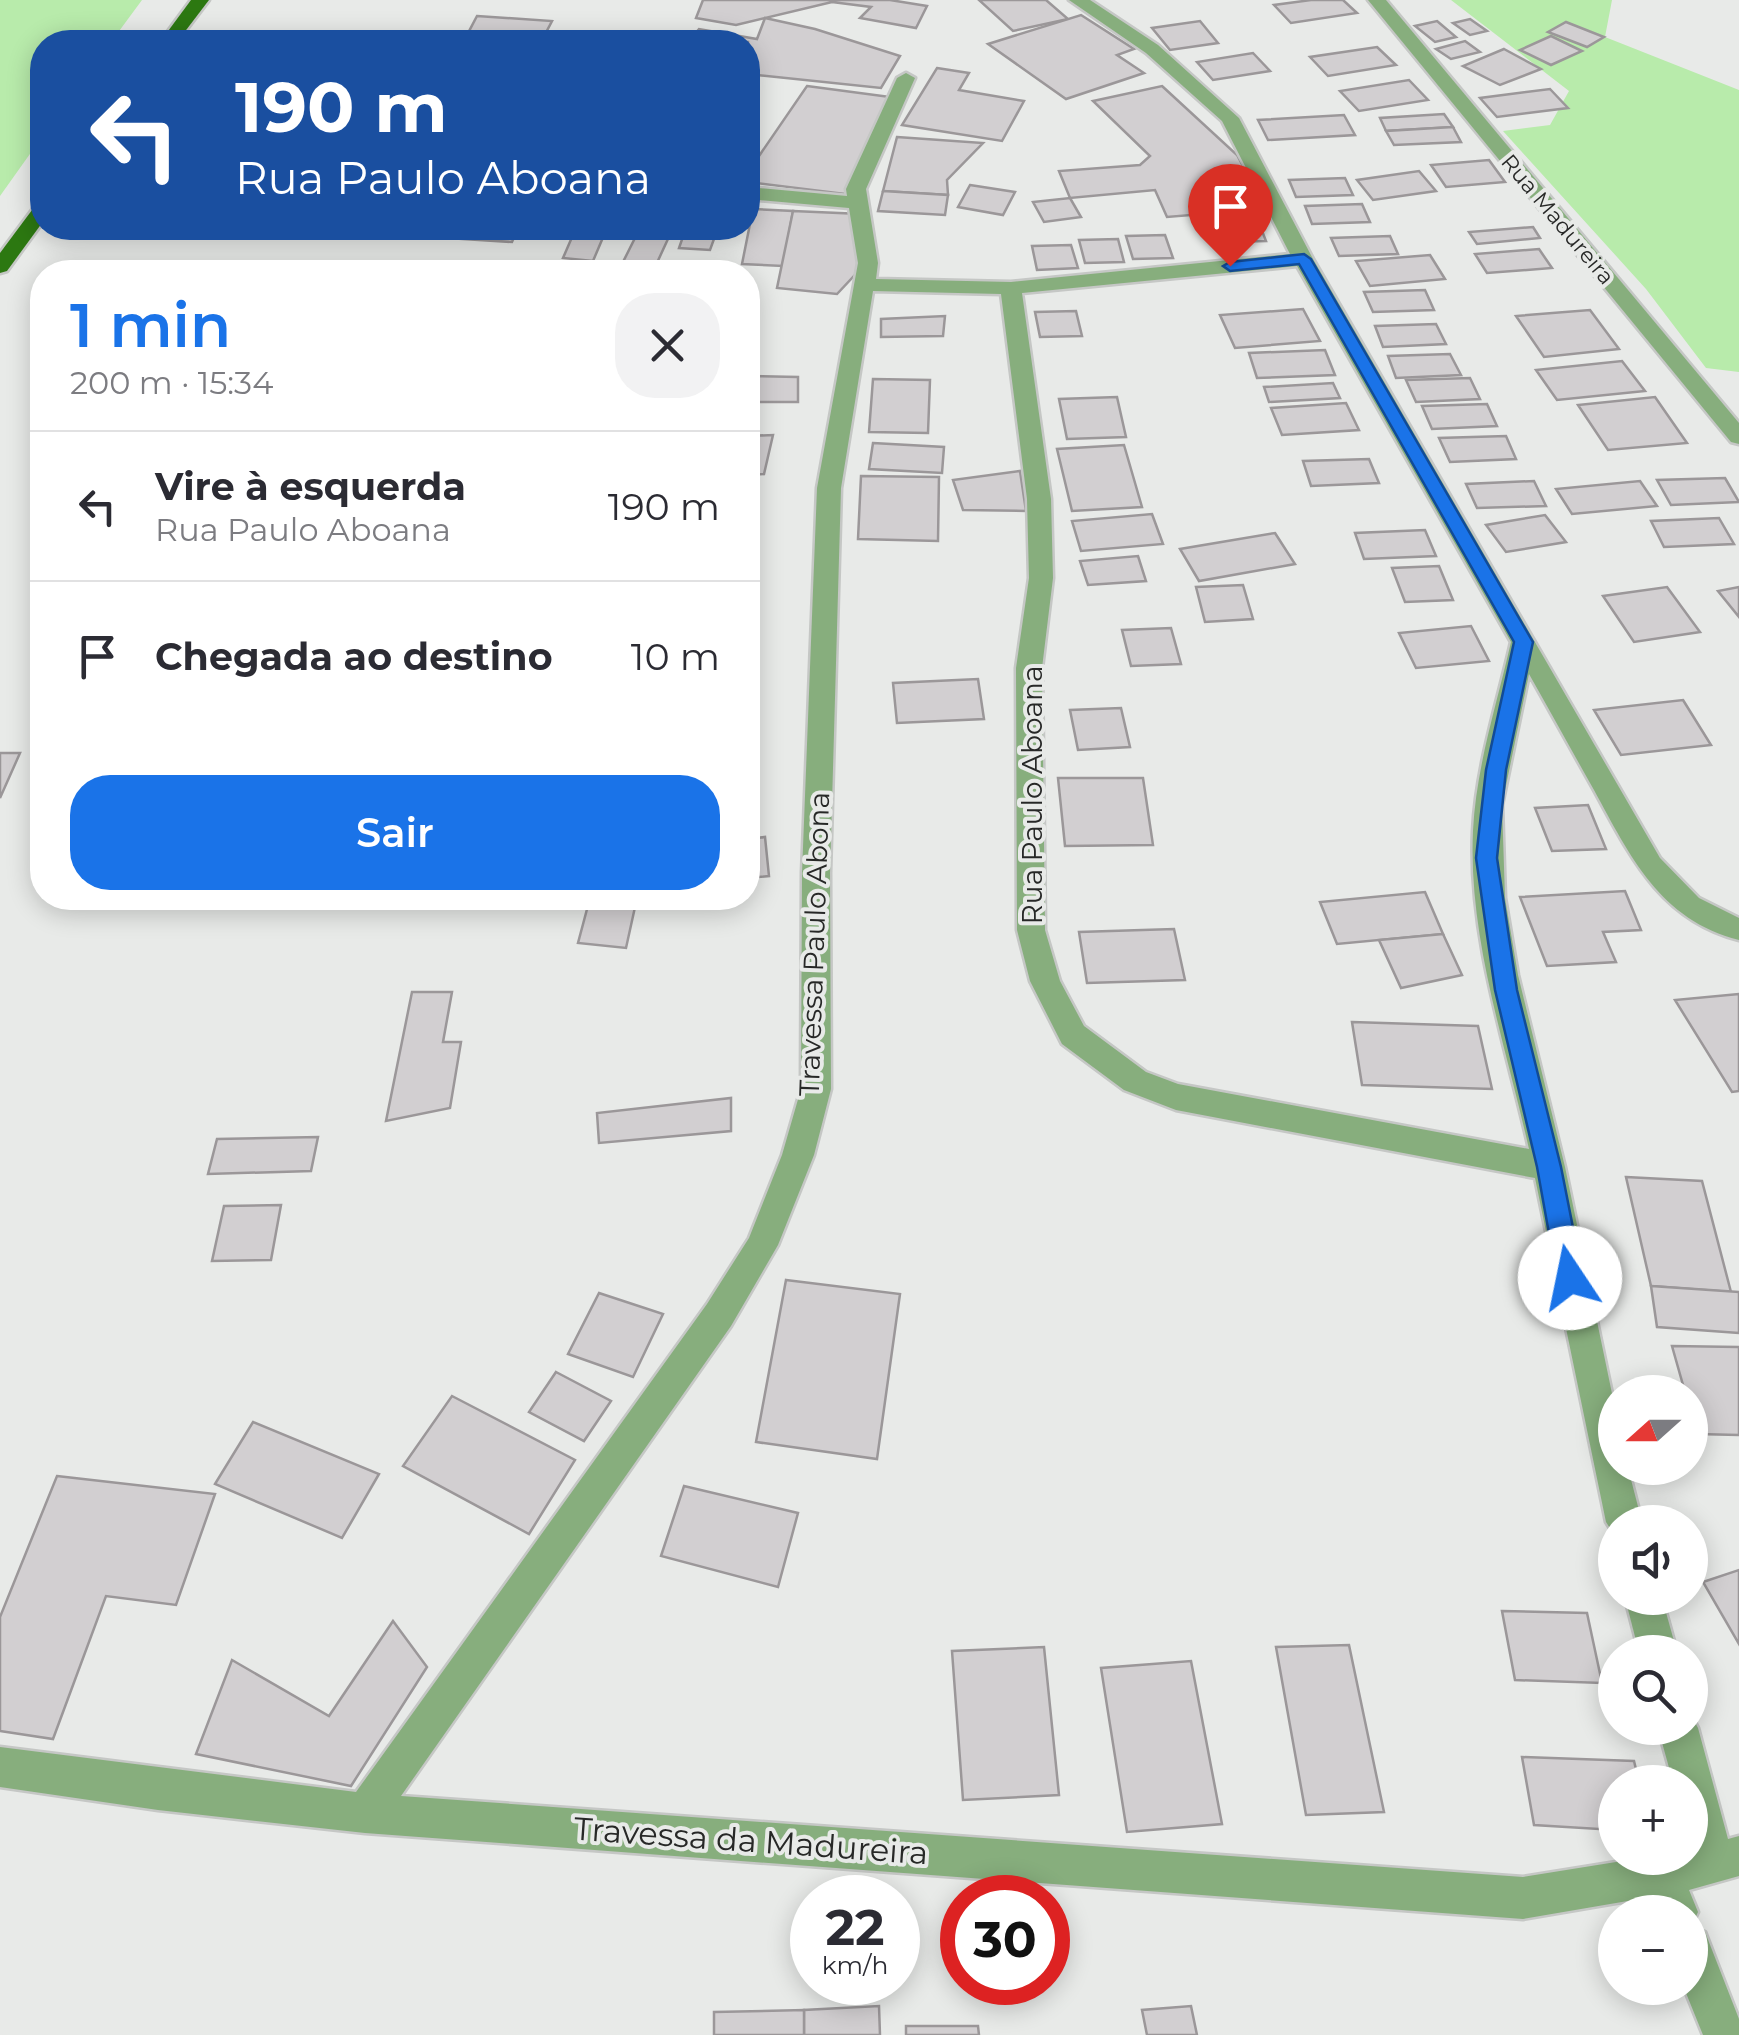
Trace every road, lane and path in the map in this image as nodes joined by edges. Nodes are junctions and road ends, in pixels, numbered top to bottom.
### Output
1 (200, 0) edge
2 (1078, 0) edge
3 (1377, 0) edge
4 (177, 30) edge
5 (906, 78) dead end
6 (760, 194) edge
7 (858, 202) junction
8 (30, 226) edge
9 (1304, 259) junction
10 (0, 266) edge
11 (865, 285) junction
12 (1011, 288) junction
13 (1739, 437) edge
14 (1524, 642) junction
15 (1735, 928) edge
16 (1549, 1167) junction
17 (1619, 1505) edge
18 (1684, 1745) edge
19 (0, 1767) edge
20 (365, 1813) junction
21 (1726, 1860) edge
22 (1646, 1875) edge
23 (1708, 1993) edge
24 (1724, 2035) edge

1 - 4 main road
2 - 9 street
3 - 13 street, Rua Madureira
5 - 7 street, Travessa Paulo Abona
6 - 7 street
7 - 11 street, Travessa Paulo Abona
8 - 10 main road
9 - 12 street
9 - 14 street
11 - 12 street
11 - 20 street, Travessa Paulo Abona
12 - 16 street, Rua Paulo Aboana
14 - 15 street
14 - 16 street
16 - 17 street
18 - 21 street
19 - 20 street, Travessa da Madureira
20 - 22 street, Travessa da Madureira
23 - 24 street

